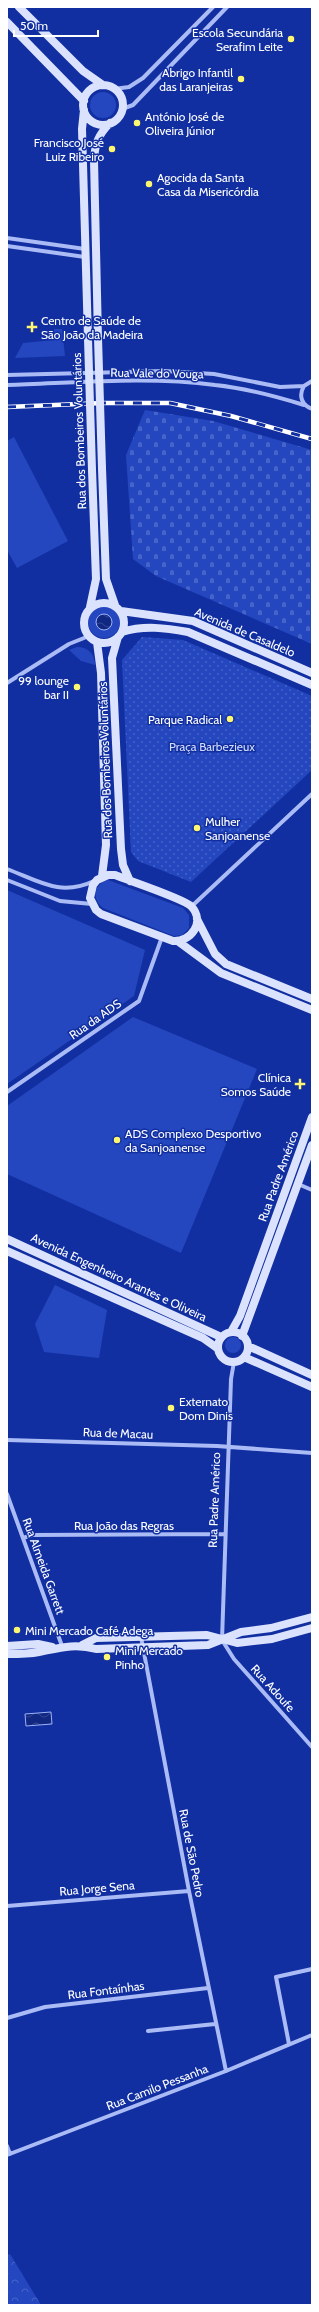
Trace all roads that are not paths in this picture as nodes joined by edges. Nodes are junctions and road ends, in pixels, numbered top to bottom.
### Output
1 (19, 7) edge
2 (213, 7) edge
3 (227, 7) edge
4 (7, 22) edge
5 (103, 85) junction
6 (114, 89) junction
7 (84, 106) junction
8 (122, 109) junction
9 (110, 123) junction
10 (7, 238) edge
11 (7, 246) edge
12 (85, 253) junction
13 (7, 375) edge
14 (312, 381) edge
15 (7, 385) edge
16 (304, 386) junction
17 (304, 405) junction
18 (312, 409) edge
19 (90, 608) junction
20 (118, 608) junction
21 (120, 634) junction
22 (89, 636) junction
23 (97, 642) junction
24 (312, 673) edge
25 (7, 683) edge
26 (312, 685) edge
27 (312, 794) edge
28 (7, 868) edge
29 (99, 878) junction
30 (7, 880) edge
31 (130, 881) junction
32 (92, 904) junction
33 (191, 907) junction
34 (197, 918) junction
35 (162, 937) junction
36 (179, 942) junction
37 (312, 999) edge
38 (312, 1010) edge
39 (7, 1092) edge
40 (312, 1117) edge
41 (312, 1145) edge
42 (289, 1181) junction
43 (298, 1184) junction
44 (312, 1190) edge
45 (7, 1239) edge
46 (7, 1251) edge
47 (231, 1332) junction
48 (242, 1336) junction
49 (221, 1337) junction
50 (248, 1346) junction
51 (218, 1348) junction
52 (244, 1357) junction
53 (234, 1362) junction
54 (312, 1376) edge
55 (312, 1387) edge
56 (7, 1440) edge
57 (228, 1446) junction
58 (312, 1453) edge
59 (7, 1494) edge
60 (225, 1534) junction
61 (23, 1538) junction
62 (312, 1617) edge
63 (312, 1628) edge
64 (141, 1637) junction
65 (222, 1640) junction
66 (82, 1645) junction
67 (7, 1646) edge
68 (62, 1646) junction
69 (52, 1647) junction
70 (142, 1647) junction
71 (7, 1654) edge
72 (312, 1747) edge
73 (189, 1891) junction
74 (7, 1906) edge
75 (312, 1969) edge
76 (208, 1988) junction
77 (7, 2018) edge
78 (215, 2024) junction
79 (148, 2031) dead end
80 (312, 2034) edge
81 (289, 2044) junction
82 (226, 2071) junction
83 (7, 2146) edge
84 (9, 2154) edge

1 - 5 street
2 - 6 street
3 - 8 street
4 - 7 street
5 - 6 street
5 - 7 street
6 - 8 street
7 - 9 street
7 - 12 street, Rua dos Bombeiros Voluntários
8 - 9 street
9 - 20 street, Rua dos Bombeiros Voluntários, bridge
10 - 12 street
11 - 12 street
12 - 19 street, Rua dos Bombeiros Voluntários, bridge
13 - 16 street, Rua Vale do Vouga
14 - 16 street, Rua Vale do Vouga
15 - 17 street, Rua Vale do Vouga
16 - 17 street
17 - 18 street, Rua Vale do Vouga
19 - 20 street
19 - 22 street, Rua dos Bombeiros Voluntários
20 - 21 street, Rua dos Bombeiros Voluntários
20 - 24 street, Avenida de Casaldelo
21 - 23 street
21 - 26 street, Avenida de Casaldelo
21 - 31 street, Rua dos Bombeiros Voluntários
22 - 23 street
22 - 25 street
23 - 29 street, Rua dos Bombeiros Voluntários
27 - 33 street
28 - 29 street
29 - 31 street
29 - 32 street, Rua dos Bombeiros Voluntários
30 - 32 street
31 - 33 street
32 - 35 street
33 - 34 street
34 - 36 street
34 - 37 street
35 - 36 street
35 - 39 street, Rua da ADS
36 - 38 street
40 - 42 street, Rua Padre Américo
41 - 43 street, Rua Padre Américo
42 - 43 street
42 - 47 street, Rua Padre Américo
43 - 44 street
43 - 48 street, Rua Padre Américo
45 - 49 street, Avenida Engenheiro Arantes e Oliveira
46 - 51 street, Avenida Engenheiro Arantes e Oliveira
47 - 48 street
47 - 49 street
48 - 50 street
49 - 51 street
50 - 52 street
50 - 54 street
51 - 53 street, Avenida Engenheiro Arantes e Oliveira
52 - 53 street
52 - 55 street
53 - 57 street, Rua Padre Américo
56 - 57 street, Rua de Macau
57 - 58 street, Rua de Macau
57 - 60 street, Rua Padre Américo
59 - 61 street, Rua Almeida Garrett
60 - 61 street, Rua João das Regras
60 - 65 street, Rua Padre Américo
61 - 68 street, Rua Almeida Garrett
62 - 65 street
63 - 65 street
64 - 65 street
64 - 66 street
64 - 70 street, Rua de São Pedro
65 - 70 street
65 - 72 street, Rua Adoufe
66 - 68 street
66 - 70 street
67 - 69 street
68 - 69 street
69 - 71 street
70 - 73 street, Rua de São Pedro
73 - 74 street, Rua Jorge Sena
73 - 76 street, Rua de São Pedro
75 - 81 street
76 - 77 street, Rua Fontaínhas
76 - 78 street, Rua de São Pedro
78 - 79 street
78 - 82 street, Rua de São Pedro
80 - 81 street, Rua Camilo Pessanha
81 - 82 street, Rua Camilo Pessanha
82 - 84 street, Rua Camilo Pessanha
83 - 84 street

